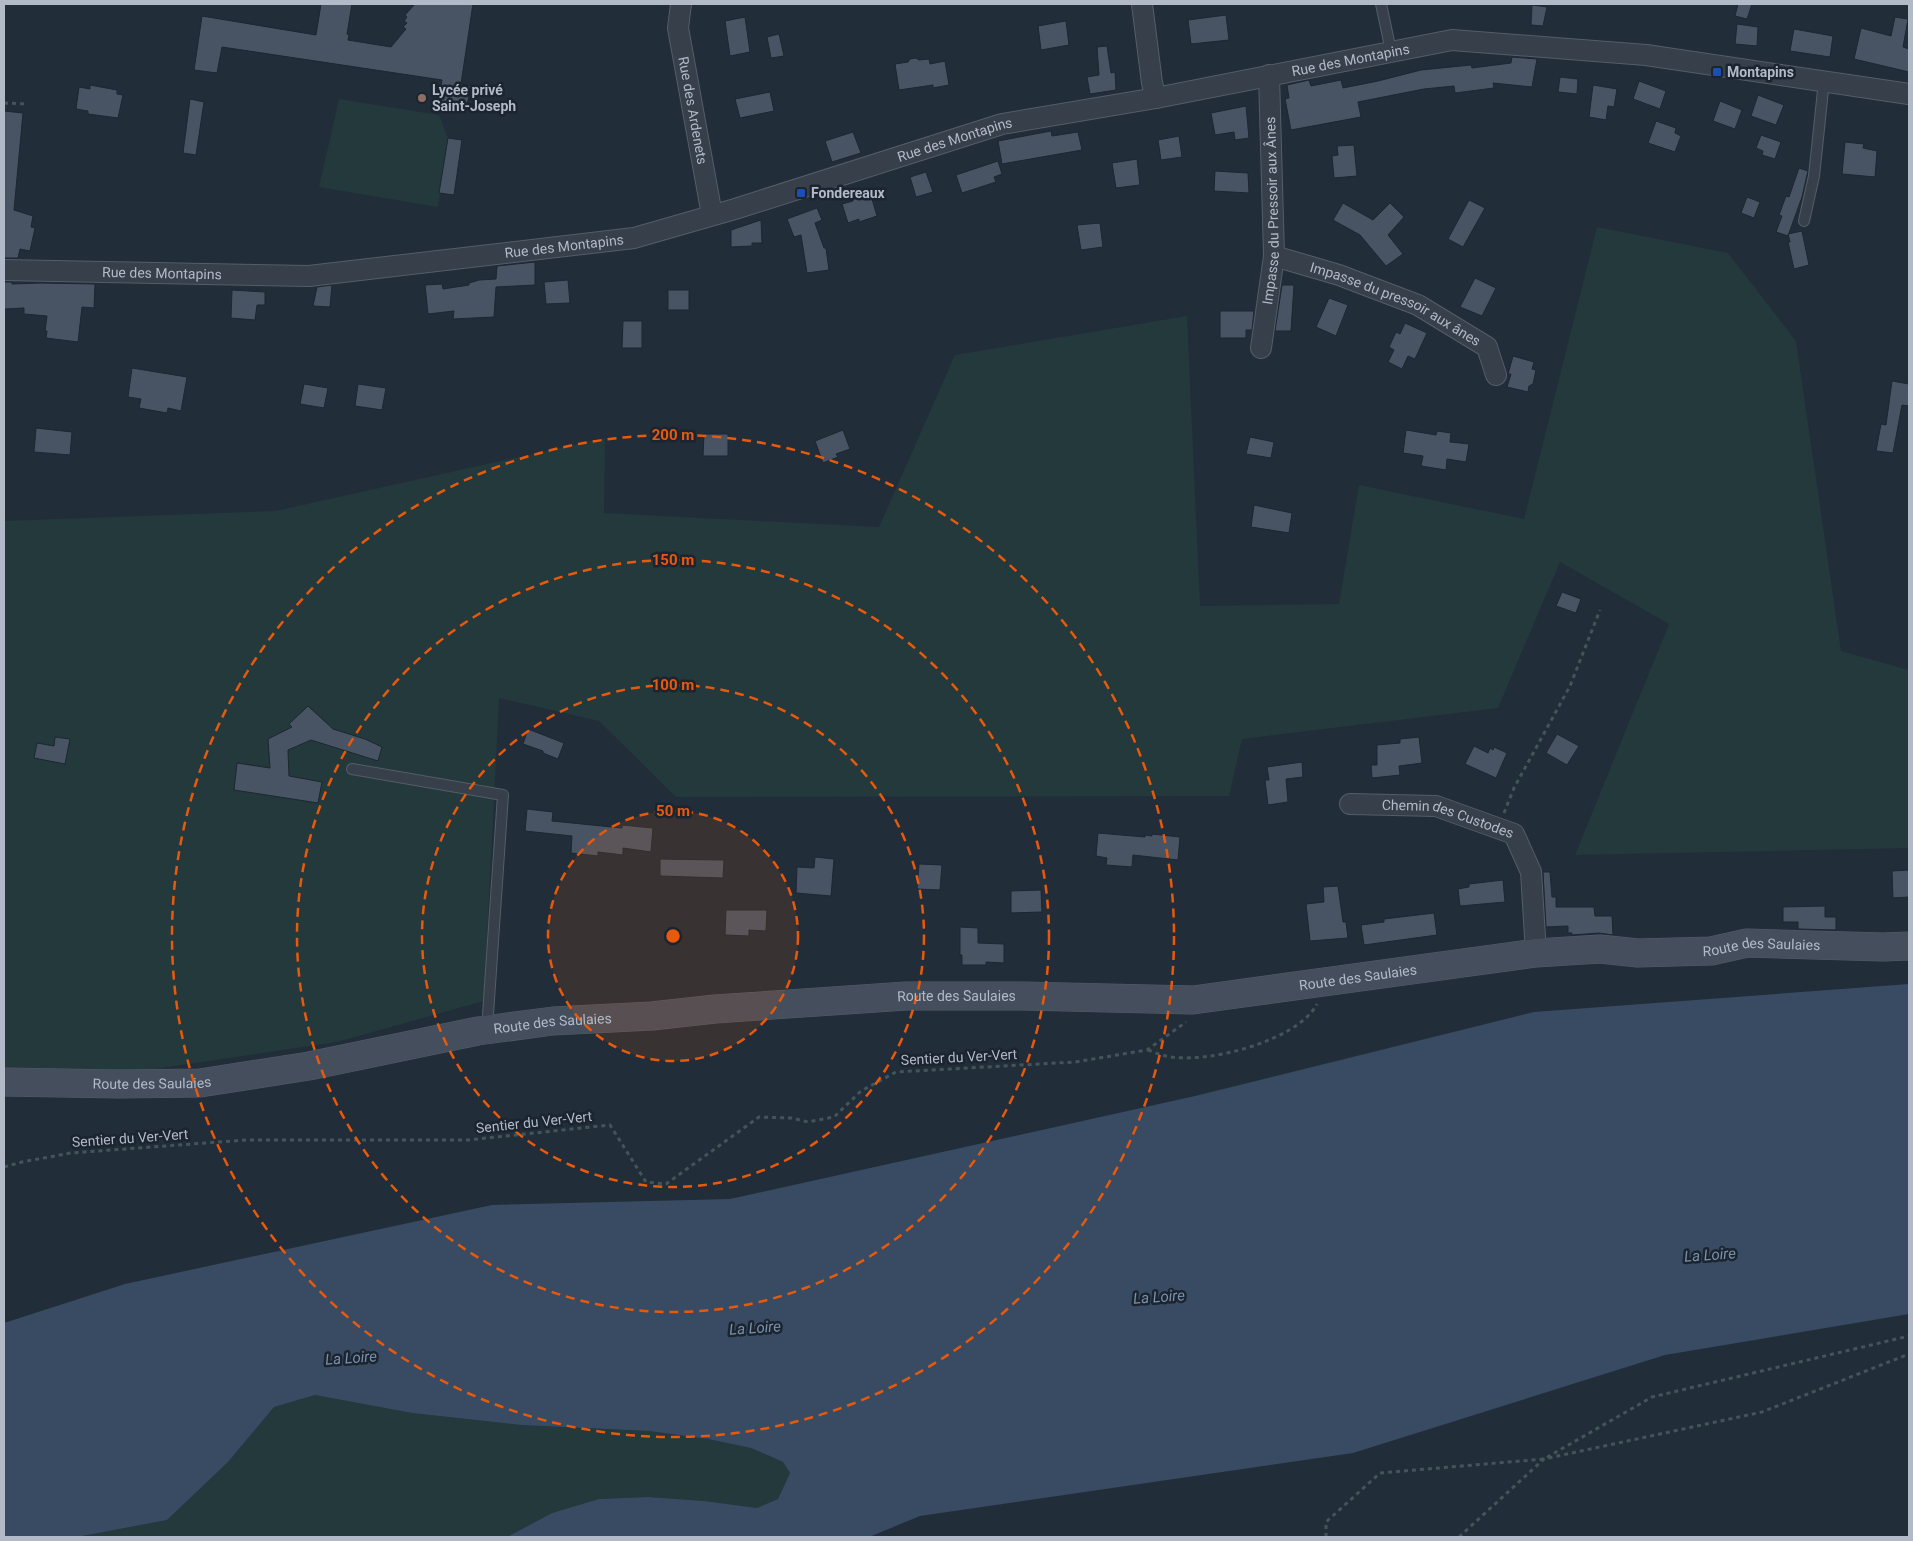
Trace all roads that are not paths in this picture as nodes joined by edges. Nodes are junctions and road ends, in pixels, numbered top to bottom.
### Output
1 (680, 4) edge
2 (1142, 4) edge
3 (1381, 4) edge
4 (1391, 51) junction
5 (1269, 75) junction
6 (1824, 81) junction
7 (1909, 94) edge
8 (1156, 98) junction
9 (712, 215) junction
10 (1804, 221) dead end
11 (1274, 256) junction
12 (4, 270) edge
13 (1261, 348) dead end
14 (1496, 374) dead end
15 (352, 770) dead end
16 (1350, 804) dead end
17 (1909, 946) edge
18 (1536, 952) junction
19 (487, 1030) junction
20 (4, 1082) edge

1 - 9 street, Rue des Ardenets
2 - 8 street
3 - 4 lane
4 - 5 street, Rue des Montapins
4 - 6 street, Rue des Montapins
5 - 8 street, Rue des Montapins
5 - 11 street, Impasse du Pressoir aux Ânes
6 - 7 street, Rue des Montapins
6 - 10 lane
8 - 9 street, Rue des Montapins
9 - 12 street, Rue des Montapins
11 - 13 street, Impasse du Pressoir aux Ânes
11 - 14 street, Impasse du pressoir aux ânes
15 - 19 lane
16 - 18 street, Chemin des Custodes
17 - 18 street, Route des Saulaies
18 - 19 street, Route des Saulaies
19 - 20 street, Route des Saulaies

